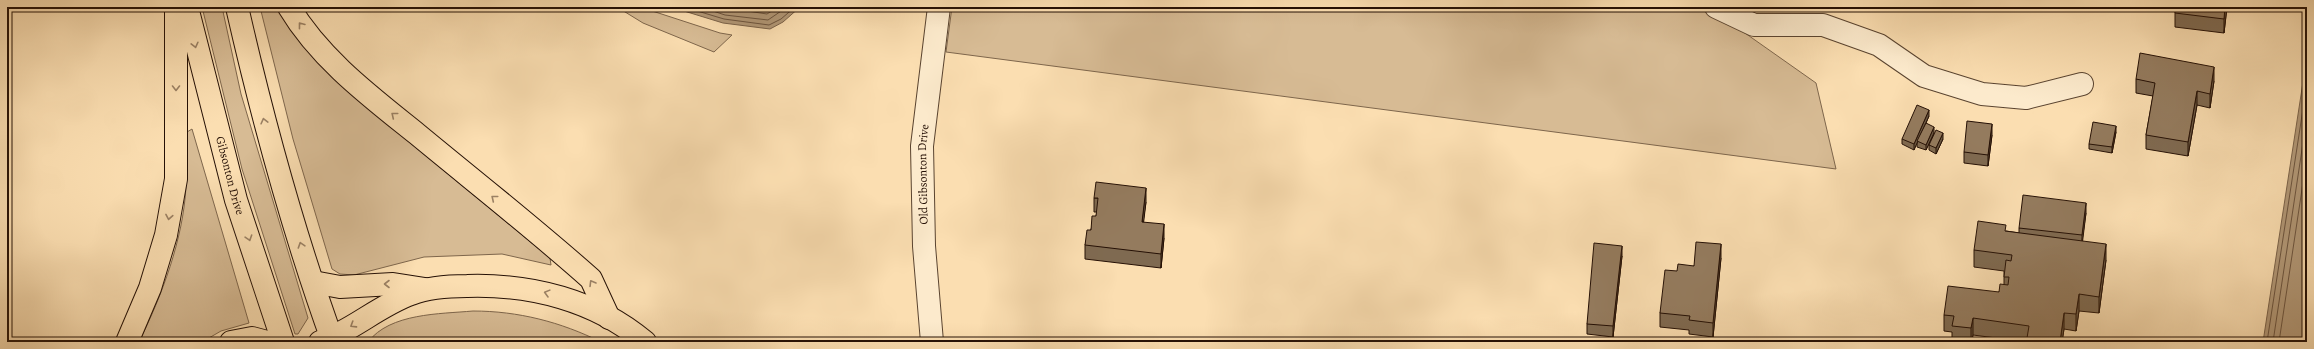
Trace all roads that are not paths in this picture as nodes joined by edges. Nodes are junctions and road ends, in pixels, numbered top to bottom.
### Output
1 (176, 7) edge
2 (187, 7) edge
3 (237, 7) edge
4 (289, 7) edge
5 (939, 7) edge
6 (1716, 7) edge
7 (2082, 84) dead end
8 (313, 282) junction
9 (425, 289) junction
10 (609, 318) junction
11 (328, 341) edge
12 (127, 342) edge
13 (231, 342) edge
14 (267, 342) edge
15 (283, 342) edge
16 (645, 342) edge
17 (932, 342) edge

1 -> 12 main road
2 -> 15 main road, Gibsonton Drive
8 -> 3 main road
10 -> 4 main road
5 - 17 street, Old Gibsonton Drive
6 - 7 street
9 -> 8 main road
8 - 11 main road
10 -> 9 main road
9 -> 11 main road
10 - 16 main road
13 - 14 main road

